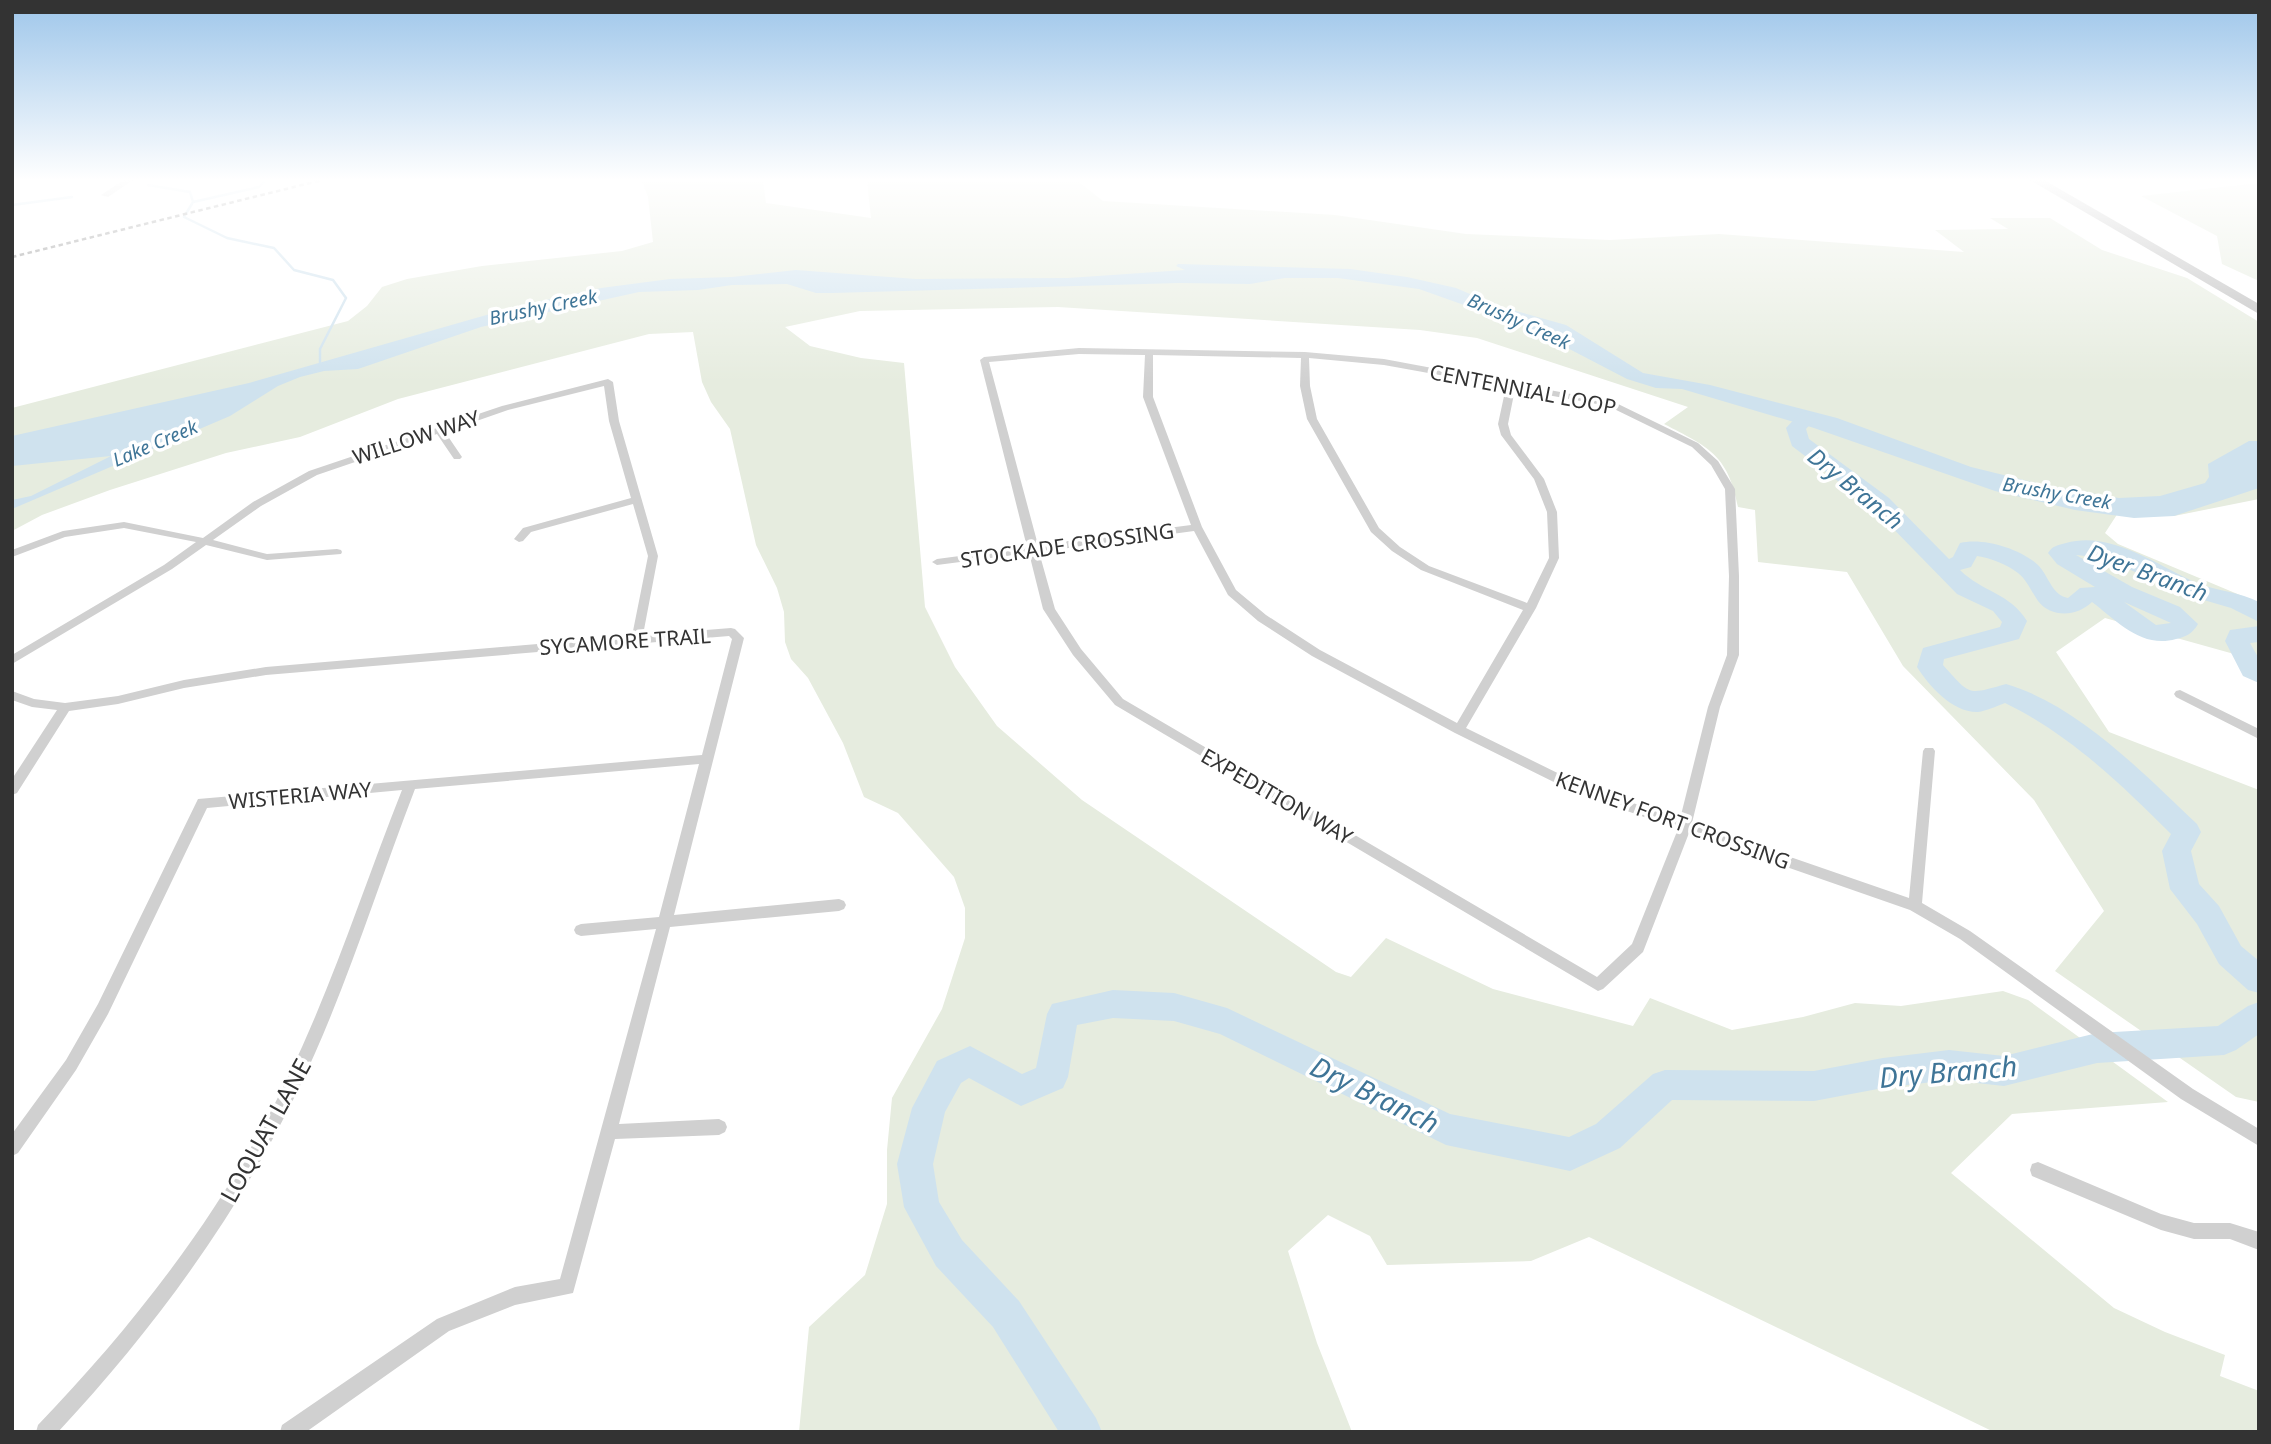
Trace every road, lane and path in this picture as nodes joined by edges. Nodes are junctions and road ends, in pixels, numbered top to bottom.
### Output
1 (2152, 247) edge
2 (2170, 247) edge
3 (2259, 298) edge
4 (2259, 310) edge
5 (1149, 352) junction
6 (1305, 355) junction
7 (984, 360) joint
8 (1511, 385) junction
9 (439, 430) junction
10 (457, 457) dead end
11 (636, 499) junction
12 (1197, 527) junction
13 (519, 539) dead end
14 (203, 541) junction
15 (1034, 550) junction
16 (337, 552) dead end
17 (12, 554) edge
18 (937, 562) dead end
19 (1530, 608) junction
20 (637, 638) junction
21 (12, 660) edge
22 (2180, 694) dead end
23 (12, 695) edge
24 (65, 707) junction
25 (1459, 730) junction
26 (2259, 735) edge
27 (1929, 751) dead end
28 (706, 759) junction
29 (410, 786) junction
30 (12, 790) edge
31 (1685, 827) junction
32 (839, 905) dead end
33 (1915, 906) junction
34 (665, 921) junction
35 (581, 930) dead end
36 (719, 1127) dead end
37 (607, 1132) junction
38 (2259, 1138) edge
39 (12, 1148) edge
40 (2038, 1170) dead end
41 (2259, 1242) edge
42 (45, 1432) edge
43 (289, 1432) edge

1 - 4 main road
2 - 3 main road
5 - 6 street, CENTENNIAL LOOP
5 - 7 street, CENTENNIAL LOOP
5 - 12 street, KENNEY FORT CROSSING
6 - 8 street, CENTENNIAL LOOP
6 - 19 street
7 - 15 street, EXPEDITION WAY
8 - 19 street
8 - 31 street, CENTENNIAL LOOP
9 - 10 street
9 - 11 street, WILLOW WAY
9 - 14 street, WILLOW WAY
11 - 13 street
11 - 20 street, WILLOW WAY
12 - 15 street, STOCKADE CROSSING
12 - 25 street, KENNEY FORT CROSSING
14 - 16 street
14 - 17 street
14 - 21 street, WILLOW WAY
15 - 18 street, STOCKADE CROSSING
15 - 31 street, EXPEDITION WAY
19 - 25 street
20 - 24 street, SYCAMORE TRAIL
20 - 28 street, SYCAMORE TRAIL
22 - 26 street
23 - 24 street, SYCAMORE TRAIL
24 - 30 street
25 - 31 street, KENNEY FORT CROSSING
27 - 33 street
28 - 29 street, WISTERIA WAY
28 - 34 street, SYCAMORE TRAIL
29 - 39 street, WISTERIA WAY
29 - 42 street, LOQUAT LANE
31 - 33 street, KENNEY FORT CROSSING
32 - 34 street
33 - 38 street, KENNEY FORT CROSSING
34 - 35 street
34 - 37 street, SYCAMORE TRAIL
36 - 37 street
37 - 43 street, SYCAMORE TRAIL
40 - 41 street

